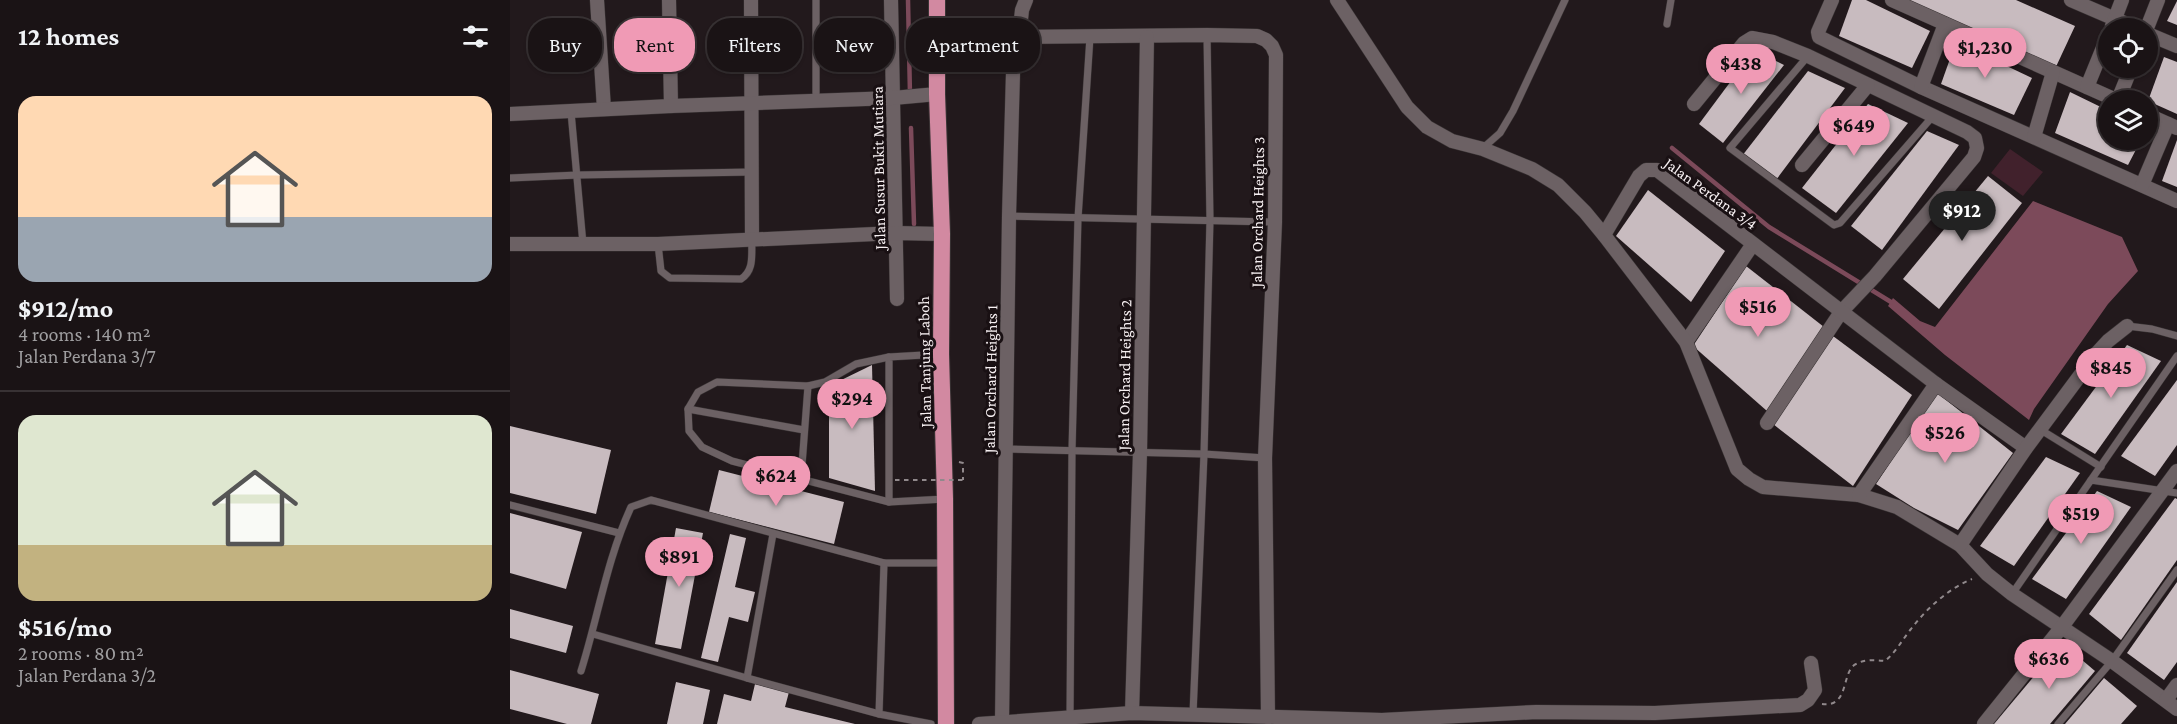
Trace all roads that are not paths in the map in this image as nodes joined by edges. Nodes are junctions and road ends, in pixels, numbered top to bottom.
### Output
1 (597, 0) edge
2 (669, 0) edge
3 (751, 0) edge
4 (816, 0) edge
5 (891, 0) edge
6 (937, 0) edge
7 (1026, 0) edge
8 (1337, 0) edge
9 (1565, 0) edge
10 (1671, 0) edge
11 (1832, 0) edge
12 (1892, 0) edge
13 (2070, 0) edge
14 (2122, 0) edge
15 (2158, 0) edge
16 (937, 18) edge
17 (1020, 18) edge
18 (2102, 18) edge
19 (2115, 18) edge
20 (2150, 18) edge
21 (1667, 24) dead end
22 (1945, 24) junction
23 (1207, 35) junction
24 (1040, 37) edge
25 (1090, 37) junction
26 (1147, 37) junction
27 (2158, 38) edge
28 (2177, 46) edge
29 (1808, 56) junction
30 (2098, 60) edge
31 (937, 72) edge
32 (1015, 72) edge
33 (2053, 72) junction
34 (1868, 85) junction
35 (1921, 87) junction
36 (2087, 87) junction
37 (2098, 92) edge
38 (937, 93) junction
39 (906, 97) junction
40 (816, 100) junction
41 (751, 104) junction
42 (1694, 104) dead end
43 (671, 106) junction
44 (603, 109) junction
45 (571, 112) junction
46 (510, 114) edge
47 (1933, 116) junction
48 (2158, 119) edge
49 (2173, 126) edge
50 (2034, 137) junction
51 (1483, 149) junction
52 (1802, 165) dead end
53 (752, 172) junction
54 (578, 175) junction
55 (510, 178) edge
56 (2142, 185) junction
57 (2177, 201) edge
58 (1009, 216) junction
59 (1078, 218) junction
60 (1143, 219) junction
61 (1210, 220) junction
62 (1275, 222) junction
63 (896, 233) junction
64 (942, 234) junction
65 (1604, 235) junction
66 (752, 239) junction
67 (510, 244) edge
68 (583, 244) junction
69 (658, 244) junction
70 (1752, 244) junction
71 (897, 299) dead end
72 (1841, 312) junction
73 (2127, 326) joint
74 (2177, 336) edge
75 (1686, 342) junction
76 (941, 354) junction
77 (2177, 356) edge
78 (889, 357) junction
79 (1936, 384) junction
80 (808, 386) junction
81 (688, 409) junction
82 (1767, 423) dead end
83 (804, 430) junction
84 (2041, 430) junction
85 (2026, 448) junction
86 (1005, 449) junction
87 (1072, 450) junction
88 (1140, 452) junction
89 (1204, 454) junction
90 (1265, 458) junction
91 (2101, 467) junction
92 (2177, 471) edge
93 (801, 478) junction
94 (2091, 480) junction
95 (2170, 492) edge
96 (1858, 495) junction
97 (945, 499) junction
98 (889, 502) junction
99 (510, 505) edge
100 (619, 533) junction
101 (773, 534) junction
102 (1960, 545) junction
103 (884, 563) junction
104 (944, 563) junction
105 (2177, 570) edge
106 (2012, 594) junction
107 (2061, 628) junction
108 (593, 634) junction
109 (2112, 662) junction
110 (1811, 663) dead end
111 (581, 671) dead end
112 (747, 678) junction
113 (2177, 685) edge
114 (2166, 700) junction
115 (2177, 709) edge
116 (1132, 713) junction
117 (879, 714) junction
118 (1193, 714) junction
119 (1070, 717) junction
120 (1268, 717) junction
121 (1002, 722) junction
122 (1048, 722) edge
123 (931, 724) edge
124 (946, 724) edge
125 (979, 724) edge
126 (1984, 724) edge
127 (2058, 724) edge

1 - 44 street
2 - 43 street
3 - 41 street
4 - 40 lane
5 - 39 street, Jalan Susur Bukit Mutiara
6 - 16 highway, Jalan Tanjung Laboh
7 - 17 street, Jalan Orchard Heights 1
8 - 51 street
9 - 51 lane
10 - 21 lane
11 - 35 street
12 - 22 street
13 - 18 street
14 - 19 street
15 - 20 street
22 - 33 street
22 - 35 street
23 - 26 street, Jalan Orchard Heights 3
23 - 61 lane
23 - 62 street, Jalan Orchard Heights 3
24 - 25 street, Jalan Orchard Heights 3
25 - 26 street, Jalan Orchard Heights 3
25 - 59 lane
26 - 60 street, Jalan Orchard Heights 2
27 - 28 street
29 - 34 street
29 - 42 street
29 - 47 lane
30 - 36 street
31 - 38 highway, Jalan Tanjung Laboh
32 - 58 street, Jalan Orchard Heights 1
33 - 36 street
33 - 50 street
34 - 47 street
34 - 52 street
35 - 50 street
36 - 37 street
38 - 39 street
38 - 64 highway, Jalan Tanjung Laboh
39 - 40 street
39 - 63 street, Jalan Susur Bukit Mutiara
40 - 41 street
41 - 43 street
41 - 53 street
43 - 44 street
44 - 45 street
45 - 46 street
45 - 54 lane
47 - 72 street
48 - 49 street
49 - 56 street
50 - 56 street
51 - 65 street
53 - 54 lane
53 - 66 street
54 - 55 lane
54 - 68 lane
56 - 57 street
58 - 59 lane
58 - 86 street, Jalan Orchard Heights 1
59 - 60 lane
59 - 87 lane
60 - 61 lane
60 - 88 street, Jalan Orchard Heights 2
61 - 62 lane
61 - 89 lane
62 - 90 street, Jalan Orchard Heights 3
63 - 64 street
63 - 66 street
63 - 71 street, Jalan Susur Bukit Mutiara
64 - 76 highway, Jalan Tanjung Laboh
65 - 70 street, Jalan Perdana 3/4
65 - 75 street
66 - 69 street
66 - 69 lane
67 - 68 street
68 - 69 street
70 - 72 street, Jalan Perdana 3/4
70 - 75 street
72 - 79 street, Jalan Perdana 3/4
72 - 82 street
73 - 74 lane
73 - 84 street
75 - 96 street
76 - 78 lane
76 - 97 highway, Jalan Tanjung Laboh
77 - 91 lane
78 - 80 lane
78 - 98 lane
79 - 85 street, Jalan Perdana 3/4
79 - 96 street
80 - 81 lane
80 - 83 lane
81 - 83 lane
81 - 93 lane
83 - 93 lane
84 - 85 street
84 - 91 lane
85 - 102 street
86 - 87 lane
86 - 121 street, Jalan Orchard Heights 1
87 - 88 lane
87 - 119 lane
88 - 89 lane
88 - 116 street, Jalan Orchard Heights 2
89 - 90 lane
89 - 118 lane
90 - 120 street, Jalan Orchard Heights 3
91 - 94 lane
92 - 95 street
93 - 98 lane
94 - 95 lane
94 - 106 lane
95 - 107 street
96 - 102 street
97 - 98 lane
97 - 104 highway, Jalan Tanjung Laboh
99 - 100 lane
100 - 101 lane
100 - 108 lane
101 - 103 lane
101 - 112 lane
102 - 106 street
103 - 104 lane
103 - 117 lane
104 - 124 highway, Jalan Tanjung Laboh
105 - 109 lane
106 - 107 street
107 - 109 street
107 - 126 street
108 - 111 lane
108 - 112 lane
109 - 114 street
109 - 127 lane
110 - 120 street
112 - 117 lane
113 - 114 street
114 - 115 street
116 - 118 street
116 - 119 street
117 - 123 lane
118 - 120 street
119 - 122 street
121 - 122 street
121 - 125 street

